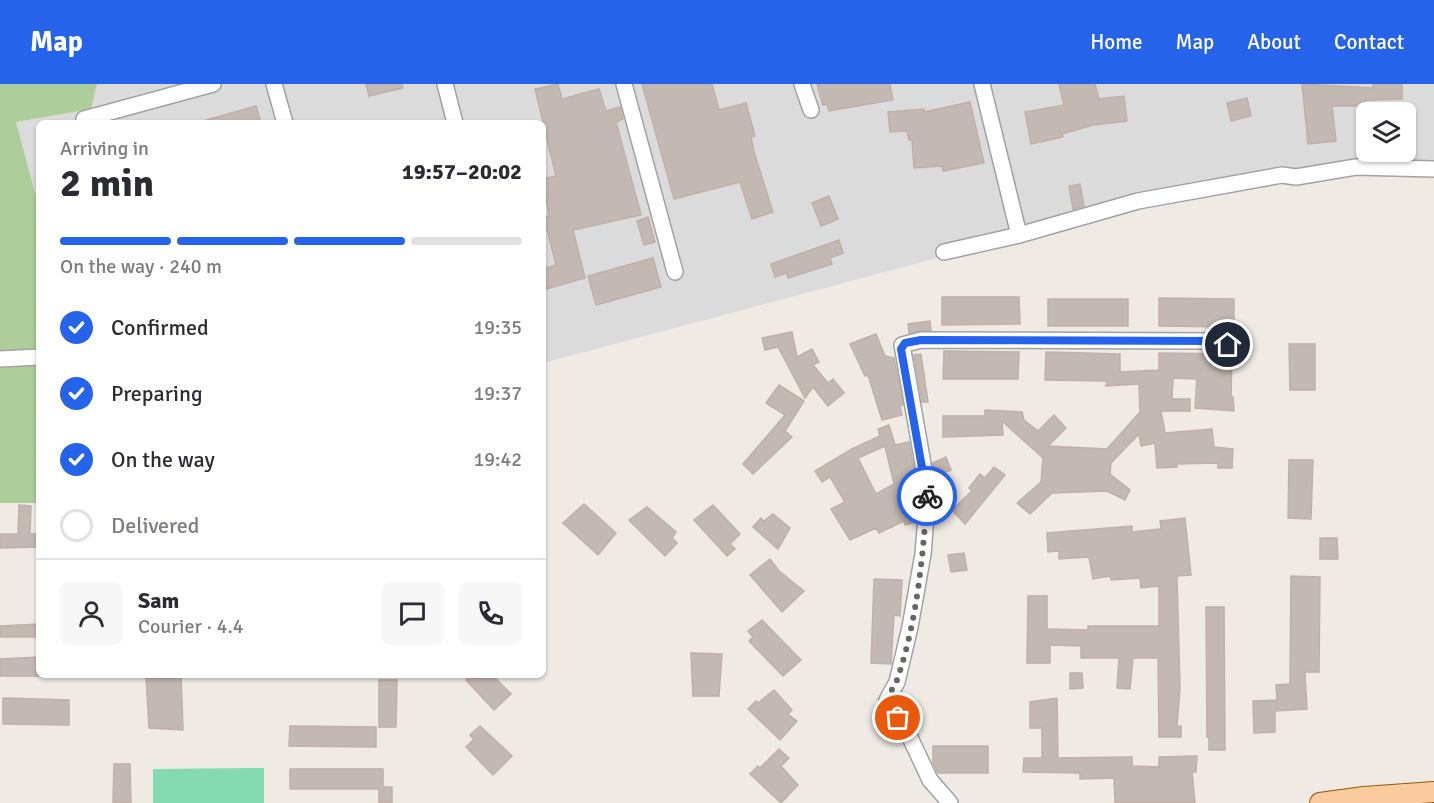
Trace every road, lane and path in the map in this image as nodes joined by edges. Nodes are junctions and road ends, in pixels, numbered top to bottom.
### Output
1 (213, 84) edge
2 (274, 84) edge
3 (445, 84) edge
4 (624, 84) edge
5 (802, 84) edge
6 (982, 84) edge
7 (811, 110) dead end
8 (84, 119) dead end
9 (284, 120) edge
10 (454, 120) edge
11 (1434, 169) edge
12 (1019, 235) junction
13 (944, 252) dead end
14 (675, 272) dead end
15 (1228, 345) dead end
16 (36, 357) edge
17 (0, 359) edge
18 (1434, 792) edge
19 (950, 803) edge
20 (1320, 803) edge

1 - 8 street
2 - 9 street
3 - 10 street
4 - 14 street
5 - 7 street
6 - 12 street
11 - 12 street
12 - 13 street
15 - 19 street
16 - 17 street
18 - 20 main road

